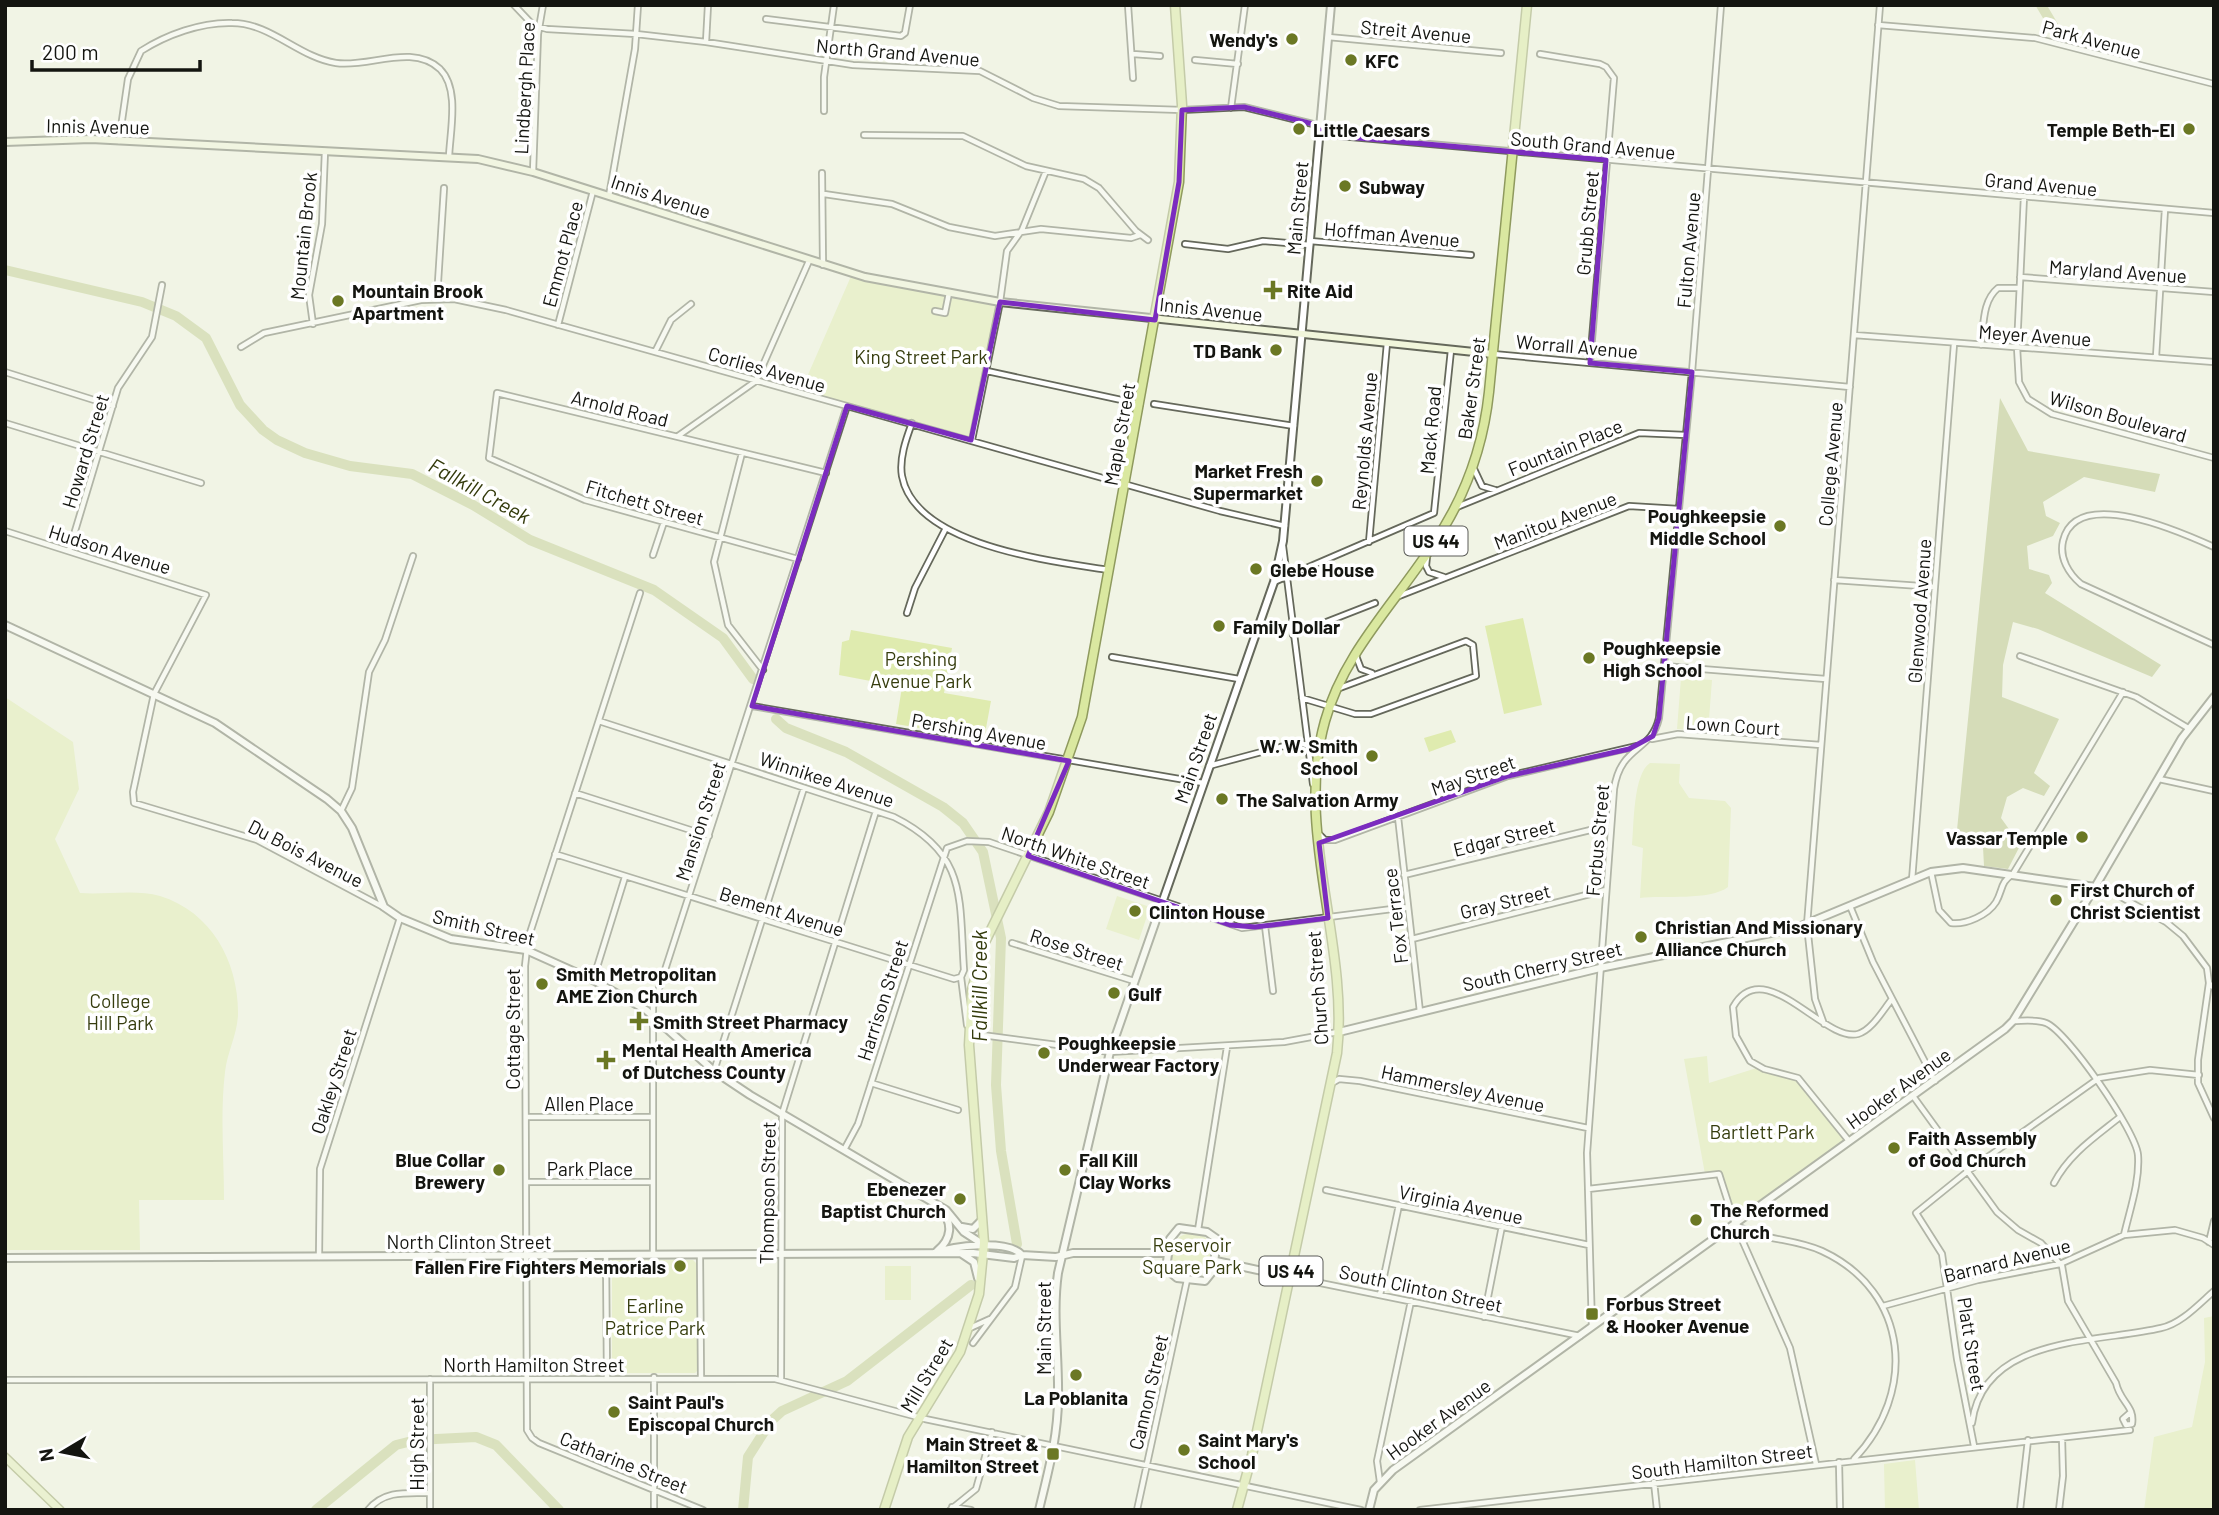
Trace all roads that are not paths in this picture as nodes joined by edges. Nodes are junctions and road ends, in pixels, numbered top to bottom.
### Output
1 (514, 5) edge
2 (543, 5) edge
3 (638, 5) edge
4 (708, 5) edge
5 (834, 5) edge
6 (910, 5) edge
7 (1128, 5) edge
8 (1175, 5) edge
9 (1245, 5) edge
10 (1331, 5) edge
11 (1527, 5) edge
12 (1721, 5) edge
13 (1880, 5) edge
14 (766, 19) dead end
15 (1878, 25) junction
16 (831, 27) junction
17 (539, 28) junction
18 (636, 34) junction
19 (1328, 37) junction
20 (706, 42) junction
21 (1501, 53) dead end
22 (1133, 54) junction
23 (1540, 54) dead end
24 (1160, 56) dead end
25 (1195, 60) dead end
26 (826, 61) junction
27 (1238, 64) junction
28 (1133, 78) dead end
29 (2214, 84) edge
30 (1231, 108) junction
31 (1182, 110) junction
32 (824, 111) dead end
33 (1320, 129) junction
34 (864, 135) dead end
35 (119, 141) junction
36 (5, 142) edge
37 (325, 150) junction
38 (1513, 152) junction
39 (449, 157) junction
40 (1606, 160) junction
41 (1708, 169) junction
42 (1046, 171) junction
43 (533, 172) junction
44 (822, 173) dead end
45 (1866, 183) junction
46 (444, 188) dead end
47 (593, 191) junction
48 (824, 194) junction
49 (609, 196) junction
50 (2024, 197) junction
51 (2165, 209) junction
52 (2214, 213) edge
53 (1022, 230) junction
54 (1140, 236) junction
55 (1148, 240) dead end
56 (1310, 243) junction
57 (1185, 244) dead end
58 (1471, 256) dead end
59 (809, 261) junction
60 (823, 266) junction
61 (2020, 277) junction
62 (162, 285) dead end
63 (2162, 287) junction
64 (2019, 288) junction
65 (2214, 292) edge
66 (949, 293) junction
67 (436, 298) junction
68 (1000, 302) junction
69 (691, 304) dead end
70 (935, 311) dead end
71 (1155, 320) junction
72 (313, 324) junction
73 (558, 325) junction
74 (1301, 335) junction
75 (1854, 335) junction
76 (1387, 343) junction
77 (1954, 344) junction
78 (1981, 345) junction
79 (241, 347) dead end
80 (2017, 347) junction
81 (1451, 350) junction
82 (654, 352) junction
83 (1493, 354) junction
84 (2156, 357) junction
85 (2214, 362) edge
86 (1590, 363) junction
87 (987, 371) junction
88 (5, 372) edge
89 (1692, 372) junction
90 (757, 381) junction
91 (1850, 387) junction
92 (1140, 404) junction
93 (1154, 404) dead end
94 (113, 406) junction
95 (847, 406) junction
96 (5, 423) edge
97 (912, 423) junction
98 (1294, 426) junction
99 (1686, 435) junction
100 (678, 437) junction
101 (971, 440) junction
102 (98, 451) junction
103 (742, 453) junction
104 (489, 458) joint
105 (2214, 458) edge
106 (1475, 461) junction
107 (826, 473) junction
108 (201, 483) dead end
109 (1126, 484) junction
110 (1496, 490) junction
111 (1455, 508) junction
112 (1679, 509) junction
113 (664, 522) junction
114 (1285, 526) junction
115 (946, 528) junction
116 (5, 531) edge
117 (718, 537) junction
118 (1283, 541) junction
119 (1369, 542) junction
120 (2214, 547) edge
121 (69, 551) junction
122 (1429, 551) junction
123 (653, 555) dead end
124 (413, 556) dead end
125 (798, 559) junction
126 (1109, 570) junction
127 (1286, 575) junction
128 (1445, 577) junction
129 (1834, 580) junction
130 (1274, 582) junction
131 (1935, 587) junction
132 (640, 593) dead end
133 (1395, 598) junction
134 (1375, 603) dead end
135 (907, 613) dead end
136 (5, 625) edge
137 (1293, 635) junction
138 (2214, 645) edge
139 (1357, 651) junction
140 (2020, 656) dead end
141 (1112, 657) dead end
142 (1664, 666) junction
143 (763, 670) junction
144 (1380, 671) junction
145 (1239, 679) junction
146 (1826, 679) junction
147 (1336, 689) junction
148 (2123, 692) junction
149 (154, 694) junction
150 (2214, 697) edge
151 (1302, 698) junction
152 (752, 706) junction
153 (1330, 706) junction
154 (599, 721) junction
155 (1305, 726) junction
156 (2188, 728) junction
157 (1298, 742) junction
158 (1645, 743) junction
159 (1308, 746) junction
160 (1821, 746) junction
161 (1069, 761) junction
162 (733, 765) junction
163 (1209, 766) junction
164 (2158, 778) junction
165 (1203, 783) junction
166 (804, 788) junction
167 (2214, 792) edge
168 (575, 793) junction
169 (1315, 796) junction
170 (341, 811) junction
171 (876, 811) junction
172 (1398, 817) junction
173 (1611, 825) junction
174 (1318, 831) junction
175 (709, 836) junction
176 (555, 854) junction
177 (943, 855) junction
178 (1028, 856) junction
179 (1931, 872) junction
180 (2013, 874) junction
181 (1404, 875) junction
182 (625, 877) junction
183 (1912, 880) junction
184 (2095, 887) junction
185 (1606, 890) junction
186 (689, 897) junction
187 (1162, 901) junction
188 (1850, 906) junction
189 (384, 907) junction
190 (1408, 907) junction
191 (1001, 908) joint
192 (400, 918) junction
193 (1328, 918) junction
194 (762, 920) junction
195 (1807, 925) junction
196 (1265, 926) junction
197 (1412, 939) junction
198 (836, 942) junction
199 (1012, 943) dead end
200 (526, 950) junction
201 (908, 964) junction
202 (1600, 968) junction
203 (2214, 968) edge
204 (2208, 971) junction
205 (961, 977) junction
206 (593, 980) junction
207 (1134, 981) junction
208 (2209, 983) junction
209 (2214, 988) edge
210 (1273, 991) dead end
211 (1892, 999) junction
212 (1420, 1012) junction
213 (653, 1018) junction
214 (2013, 1021) junction
215 (1824, 1024) junction
216 (969, 1031) junction
217 (1339, 1032) junction
218 (969, 1042) junction
219 (1227, 1047) junction
220 (1110, 1052) junction
221 (714, 1071) junction
222 (2199, 1075) junction
223 (2096, 1080) junction
224 (1935, 1081) junction
225 (871, 1083) junction
226 (1332, 1083) junction
227 (2204, 1093) junction
228 (2214, 1095) edge
229 (1913, 1096) junction
230 (958, 1110) dead end
231 (782, 1114) junction
232 (526, 1117) junction
233 (652, 1117) junction
234 (2120, 1117) junction
235 (2214, 1118) edge
236 (1588, 1128) junction
237 (1849, 1142) junction
238 (844, 1151) junction
239 (1968, 1171) junction
240 (526, 1182) junction
241 (653, 1182) junction
242 (2054, 1183) dead end
243 (1588, 1189) junction
244 (1326, 1190) dead end
245 (1399, 1205) junction
246 (936, 1206) junction
247 (982, 1218) junction
248 (2214, 1221) edge
249 (958, 1223) junction
250 (1735, 1224) junction
251 (1502, 1226) junction
252 (1198, 1230) junction
253 (2124, 1235) junction
254 (2211, 1244) edge
255 (1589, 1245) junction
256 (984, 1249) junction
257 (1166, 1253) junction
258 (933, 1254) junction
259 (957, 1254) junction
260 (780, 1255) junction
261 (1022, 1255) junction
262 (1062, 1255) junction
263 (527, 1256) junction
264 (606, 1256) junction
265 (653, 1256) junction
266 (700, 1256) junction
267 (319, 1257) junction
268 (5, 1258) edge
269 (1216, 1261) junction
270 (2060, 1264) junction
271 (1290, 1277) junction
272 (1187, 1280) junction
273 (1949, 1290) junction
274 (2214, 1291) edge
275 (979, 1294) junction
276 (1380, 1295) junction
277 (1411, 1301) junction
278 (1883, 1306) junction
279 (994, 1317) junction
280 (1484, 1317) junction
281 (1592, 1327) junction
282 (970, 1329) junction
283 (1580, 1336) junction
284 (2087, 1338) junction
285 (972, 1343) dead end
286 (654, 1377) junction
287 (607, 1378) junction
288 (701, 1378) junction
289 (430, 1379) junction
290 (527, 1379) junction
291 (5, 1380) edge
292 (781, 1380) junction
293 (2132, 1412) dead end
294 (918, 1417) junction
295 (2130, 1430) dead end
296 (1971, 1431) junction
297 (992, 1432) junction
298 (2062, 1438) junction
299 (533, 1439) joint
300 (2028, 1440) junction
301 (1055, 1446) junction
302 (1974, 1446) junction
303 (5, 1457) edge
304 (1853, 1460) junction
305 (1839, 1462) junction
306 (1816, 1464) junction
307 (1146, 1465) junction
308 (1380, 1482) junction
309 (1654, 1482) junction
310 (1244, 1486) junction
311 (654, 1489) junction
312 (430, 1493) junction
313 (1495, 1501) junction
314 (951, 1508) edge
315 (60, 1510) edge
316 (369, 1510) edge
317 (430, 1510) edge
318 (654, 1510) edge
319 (704, 1510) edge
320 (884, 1510) edge
321 (971, 1510) edge
322 (1039, 1510) edge
323 (1137, 1510) edge
324 (1237, 1510) edge
325 (1361, 1510) edge
326 (1369, 1510) edge
327 (1420, 1510) edge
328 (1494, 1510) edge
329 (1657, 1510) edge
330 (1840, 1510) edge
331 (2020, 1510) edge
332 (2059, 1510) edge

1 - 17 street
2 - 17 street, Lindbergh Place
3 - 18 street
4 - 20 street
5 - 16 street
6 - 16 street
7 - 22 street
8 - 31 highway, Maple Street
9 - 27 street
10 - 19 street, Main Street
11 - 38 highway, US 44
12 - 41 street, Fulton Avenue
13 - 15 street, College Avenue
14 - 16 street
15 - 29 street, Park Avenue
15 - 45 street, College Avenue
16 - 26 street
17 - 18 street, North Grand Avenue
17 - 43 street, Lindbergh Place
18 - 20 street, North Grand Avenue
18 - 49 street
19 - 21 street, Streit Avenue
19 - 33 street, Main Street
20 - 26 street, North Grand Avenue
22 - 24 street
22 - 28 street
23 - 40 street, Grubb Street
25 - 27 street
26 - 31 street, North Grand Avenue
26 - 32 street
27 - 30 street
30 - 31 street, North Grand Avenue
30 - 33 street, North Grand Avenue
31 - 71 highway, Maple Street
33 - 38 street, South Grand Avenue
33 - 56 street, Main Street
34 - 42 street
35 - 36 main road, Innis Avenue
35 - 37 main road, Innis Avenue
35 - 39 street
37 - 39 main road, Innis Avenue
37 - 72 street, Mountain Brook
38 - 40 street, South Grand Avenue
38 - 83 highway, Baker Street / US 44
39 - 43 main road, Innis Avenue
40 - 41 street, South Grand Avenue
40 - 86 street, Grubb Street
41 - 45 street, South Grand Avenue
41 - 89 street, Fulton Avenue
42 - 53 street
42 - 54 street
43 - 47 main road, Innis Avenue
44 - 48 street
45 - 50 street, Grand Avenue
45 - 75 street, College Avenue
46 - 67 street
47 - 49 main road, Innis Avenue
47 - 73 street, Emmot Place
48 - 53 street
48 - 60 street
49 - 59 main road, Innis Avenue
50 - 51 street, Grand Avenue
50 - 61 street, Wilson Boulevard
51 - 52 street, Grand Avenue
51 - 63 street
53 - 54 street
53 - 68 street
54 - 55 street
56 - 57 street, Hoffman Avenue
56 - 58 street, Hoffman Avenue
56 - 74 street, Main Street
59 - 60 main road, Innis Avenue
59 - 90 street
60 - 66 main road, Innis Avenue
61 - 63 street, Maryland Avenue
61 - 64 street, Wilson Boulevard
62 - 94 street, Howard Street
63 - 65 street, Maryland Avenue
63 - 84 street
64 - 78 street
64 - 80 street, Wilson Boulevard
66 - 68 main road, Innis Avenue
66 - 70 street
67 - 72 street, Corlies Avenue
67 - 73 street, Corlies Avenue
68 - 71 main road, Innis Avenue
68 - 87 street
69 - 82 street
71 - 74 main road, Innis Avenue
71 - 92 highway, Maple Street
72 - 79 street, Corlies Avenue
73 - 82 street, Corlies Avenue
74 - 76 main road, Worrall Avenue
74 - 98 street, Main Street
75 - 77 street, Meyer Avenue
75 - 91 street, College Avenue
76 - 81 main road, Worrall Avenue
76 - 119 street, Reynolds Avenue
77 - 78 street, Meyer Avenue
77 - 131 street, Glenwood Avenue
78 - 80 street, Meyer Avenue
80 - 84 street, Meyer Avenue
80 - 105 street, Wilson Boulevard
81 - 83 main road, Worrall Avenue
81 - 119 street, Mack Road
82 - 90 street, Corlies Avenue
83 - 86 street, Worrall Avenue
83 - 106 highway, Baker Street / US 44
84 - 85 street, Meyer Avenue
86 - 89 street, Worrall Avenue
87 - 92 street
87 - 101 street
88 - 94 street
89 - 91 street, Worrall Avenue
89 - 99 street, Forbus Street
90 - 95 street, Corlies Avenue
90 - 100 street, Arnold Road
91 - 129 street, College Avenue
92 - 109 highway, Maple Street
93 - 98 street
94 - 102 street, Howard Street
95 - 97 street, Corlies Avenue
95 - 107 street, Mansion Street
96 - 102 street
97 - 101 street, Corlies Avenue
97 - 115 street
98 - 114 street, Main Street
99 - 110 street, Fountain Place
99 - 112 street, Forbus Street
100 - 103 street
100 - 104 street, Arnold Road
101 - 109 street, Corlies Avenue
102 - 108 street
102 - 121 street, Howard Street
103 - 107 street
103 - 117 street
104 - 113 street, Fitchett Street
106 - 110 street, Fountain Place
106 - 111 highway, Baker Street / US 44
107 - 125 street, Mansion Street
109 - 114 street, Corlies Avenue
109 - 126 highway, Maple Street
110 - 111 street, Fountain Place
111 - 122 highway, Baker Street / US 44
112 - 128 street, Manitou Avenue
112 - 142 street, Forbus Street
113 - 117 street, Fitchett Street
113 - 123 street
114 - 118 street, Main Street
115 - 126 street
115 - 135 street
116 - 121 street, Hudson Avenue
117 - 125 street, Fitchett Street
117 - 143 street
118 - 127 street, Church Street
118 - 130 street, Main Street
119 - 127 street
120 - 138 street
121 - 149 street, Hudson Avenue
122 - 128 street
122 - 133 highway, Baker Street / US 44
124 - 170 street
125 - 143 street, Mansion Street
126 - 161 highway, Maple Street
127 - 130 street
127 - 137 street, Church Street
128 - 133 street, Manitou Avenue
129 - 131 street
129 - 146 street, College Avenue
130 - 145 street, Main Street
131 - 183 street, Glenwood Avenue
132 - 154 street, Cottage Street
133 - 139 highway, Baker Street / US 44
134 - 137 street
136 - 149 street
137 - 151 street, Church Street
139 - 144 street
139 - 147 highway, Baker Street / US 44
140 - 148 street
141 - 145 street
142 - 146 street
142 - 158 street, Forbus Street
143 - 152 street, Mansion Street
144 - 147 street
144 - 153 street
145 - 163 street, Main Street
146 - 160 street, College Avenue
147 - 153 highway, Baker Street / US 44
148 - 156 street
148 - 180 street
149 - 170 street
149 - 189 street, Du Bois Avenue
150 - 156 street, Hooker Avenue
151 - 153 street
151 - 155 street, Church Street
152 - 161 street, Pershing Avenue
152 - 162 street, Mansion Street
153 - 169 highway, Baker Street / US 44
154 - 162 street, Winnikee Avenue
154 - 168 street, Cottage Street
155 - 157 street
155 - 159 street, Church Street
156 - 164 street, Hooker Avenue
157 - 159 street
157 - 163 street
158 - 160 street, Lown Court
158 - 172 street, May Street
158 - 173 street, Forbus Street
159 - 169 street, Church Street
160 - 195 street, College Avenue
161 - 165 street, Pershing Avenue
161 - 178 highway, Maple Street
162 - 166 street, Winnikee Avenue
162 - 175 street, Mansion Street
163 - 165 street, Main Street
164 - 167 street
164 - 184 street, Hooker Avenue
165 - 187 street, Main Street
166 - 171 street, Winnikee Avenue
166 - 194 street
168 - 175 street
168 - 176 street, Cottage Street
169 - 174 highway, Church Street / US 44
170 - 189 street
171 - 177 street, Winnikee Avenue
171 - 198 street, Thompson Street
172 - 174 street, May Street
172 - 181 street, Fox Terrace
173 - 181 street, Edgar Street
173 - 185 street, Forbus Street
174 - 193 highway, Church Street / US 44
175 - 186 street, Mansion Street
176 - 182 street, Bement Avenue
176 - 200 street, Cottage Street
177 - 178 street, North White Street
177 - 201 street, Harrison Street
177 - 205 street, Winnikee Avenue
178 - 187 street, North White Street
178 - 191 highway, Maple Street
179 - 180 street, South Cherry Street
179 - 180 street
179 - 183 street, South Cherry Street
180 - 184 street, South Cherry Street
181 - 190 street, Fox Terrace
182 - 186 street, Bement Avenue
182 - 206 street
183 - 188 street, South Cherry Street
184 - 204 street
184 - 214 street, Hooker Avenue
185 - 197 street, Gray Street
185 - 202 street, Forbus Street
186 - 194 street, Bement Avenue
186 - 213 street, Mansion Street
187 - 196 street, North White Street
187 - 207 street, Main Street
188 - 195 street, South Cherry Street
188 - 211 street
189 - 192 street, Smith Street
190 - 193 street, North White Street
190 - 197 street, Fox Terrace
191 - 216 highway, Winnikee Avenue
192 - 200 street, Smith Street
192 - 267 street, Oakley Street
193 - 196 street, North White Street
193 - 217 highway, Church Street / US 44
194 - 198 street, Bement Avenue
194 - 221 street
195 - 202 street, South Cherry Street
195 - 215 street, College Avenue
196 - 210 street
197 - 212 street, Fox Terrace
198 - 201 street, Bement Avenue
198 - 231 street, Thompson Street
199 - 207 street, Rose Street
200 - 206 street, Smith Street
200 - 232 street, Cottage Street
201 - 205 street, Bement Avenue
201 - 225 street, Harrison Street
202 - 212 street, South Cherry Street
202 - 236 street, Forbus Street
203 - 204 street
204 - 208 street
205 - 216 street, Winnikee Avenue
206 - 213 street, Smith Street
207 - 220 street, Main Street
208 - 209 street
208 - 222 street
211 - 215 street
211 - 224 street
212 - 217 street, South Cherry Street
213 - 221 street, Smith Street
213 - 233 street, Mansion Street
214 - 223 street
214 - 224 street, Hooker Avenue
215 - 237 street
216 - 218 highway, Winnikee Avenue
217 - 219 street, South Cherry Street
217 - 226 highway, Church Street / US 44
218 - 220 street, South Cherry Street
218 - 247 highway, Winnikee Avenue
219 - 220 street, South Cherry Street
219 - 252 street
220 - 262 street, Main Street
221 - 231 street, Smith Street
222 - 223 street
222 - 227 street
223 - 234 street
223 - 239 street
224 - 229 street, Hooker Avenue
225 - 230 street
225 - 238 street, Harrison Street
226 - 236 street, Hammersley Avenue
226 - 271 highway, Church Street / US 44
227 - 228 street
227 - 235 street
229 - 237 street, Hooker Avenue
229 - 239 street
231 - 238 street, Smith Street
231 - 260 street, Thompson Street
232 - 233 street, Allen Place
232 - 240 street, Cottage Street
233 - 241 street, Mansion Street
234 - 242 street
234 - 253 street
236 - 243 street, Forbus Street
237 - 250 street, Hooker Avenue
238 - 246 street, Smith Street
239 - 270 street
239 - 273 street, Platt Street
240 - 241 street, Park Place
240 - 263 street, Cottage Street
241 - 265 street, Mansion Street
243 - 250 street
243 - 255 street, Forbus Street
244 - 245 street, Virginia Avenue
245 - 251 street, Virginia Avenue
245 - 276 street
246 - 249 street, Smith Street
246 - 258 street
247 - 249 street
247 - 256 highway, Winnikee Avenue
248 - 254 street
249 - 256 street, Smith Street
250 - 278 street
250 - 281 street, Hooker Avenue
250 - 306 street
251 - 255 street, Virginia Avenue
251 - 280 street
252 - 257 street
252 - 269 street
253 - 254 street, Barnard Avenue
253 - 270 street, Barnard Avenue
255 - 281 street, Forbus Street
256 - 258 street, North Clinton Street
256 - 259 street, North Clinton Street
256 - 261 street, North Clinton Street
256 - 275 highway, Mill Street
257 - 262 street
257 - 272 street
258 - 259 street, North Clinton Street
258 - 260 street, North Clinton Street
259 - 275 street
260 - 266 street, North Clinton Street
260 - 292 street, Thompson Street
261 - 262 street, North Clinton Street
261 - 279 street
262 - 301 street, Main Street
263 - 264 street, North Clinton Street
263 - 267 street, North Clinton Street
263 - 290 street, Cottage Street
264 - 265 street, North Clinton Street
264 - 287 street
265 - 266 street, North Clinton Street
266 - 288 street
267 - 268 street, North Clinton Street
269 - 271 street, South Clinton Street
269 - 272 street
270 - 273 street, Barnard Avenue
270 - 284 street
271 - 276 street, South Clinton Street
271 - 310 highway, Church Street / US 44
272 - 307 street, Cannon Street
273 - 278 street, Barnard Avenue
273 - 296 street, Platt Street
274 - 284 street
275 - 282 highway, Mill Street
276 - 277 street, South Clinton Street
277 - 280 street, South Clinton Street
277 - 308 street
278 - 304 street
279 - 282 street
279 - 285 street
280 - 283 street, South Clinton Street
281 - 283 street, Hooker Avenue
282 - 294 highway, Mill Street
283 - 308 street, Hooker Avenue
284 - 293 street
284 - 296 street
286 - 287 street, North Hamilton Street
286 - 288 street, North Hamilton Street
286 - 311 street
287 - 290 street, North Hamilton Street
288 - 292 street, North Hamilton Street
289 - 290 street, North Hamilton Street
289 - 291 street, North Hamilton Street
289 - 312 street, High Street
290 - 299 street, Cottage Street
292 - 294 street, North Hamilton Street
294 - 297 street, North Hamilton Street
294 - 320 highway, Mill Street
295 - 298 street, South Hamilton Street
296 - 302 street, Platt Street
297 - 301 street, North Hamilton Street
297 - 314 street
298 - 300 street, South Hamilton Street
298 - 332 street
299 - 311 street, Catharine Street
300 - 302 street, South Hamilton Street
300 - 331 street
301 - 307 street
301 - 322 street, Main Street
302 - 304 street, South Hamilton Street
303 - 315 main road
304 - 305 street, South Hamilton Street
305 - 306 street, South Hamilton Street
305 - 330 street
306 - 309 street, South Hamilton Street
307 - 310 street
307 - 323 street, Cannon Street
308 - 326 street, Hooker Avenue
309 - 313 street, South Hamilton Street
309 - 329 street
310 - 324 highway, Church Street / US 44
310 - 325 street
311 - 318 street
311 - 319 street, Catharine Street
312 - 316 street
312 - 317 street, High Street
313 - 327 street, South Hamilton Street
313 - 328 street
314 - 321 street

